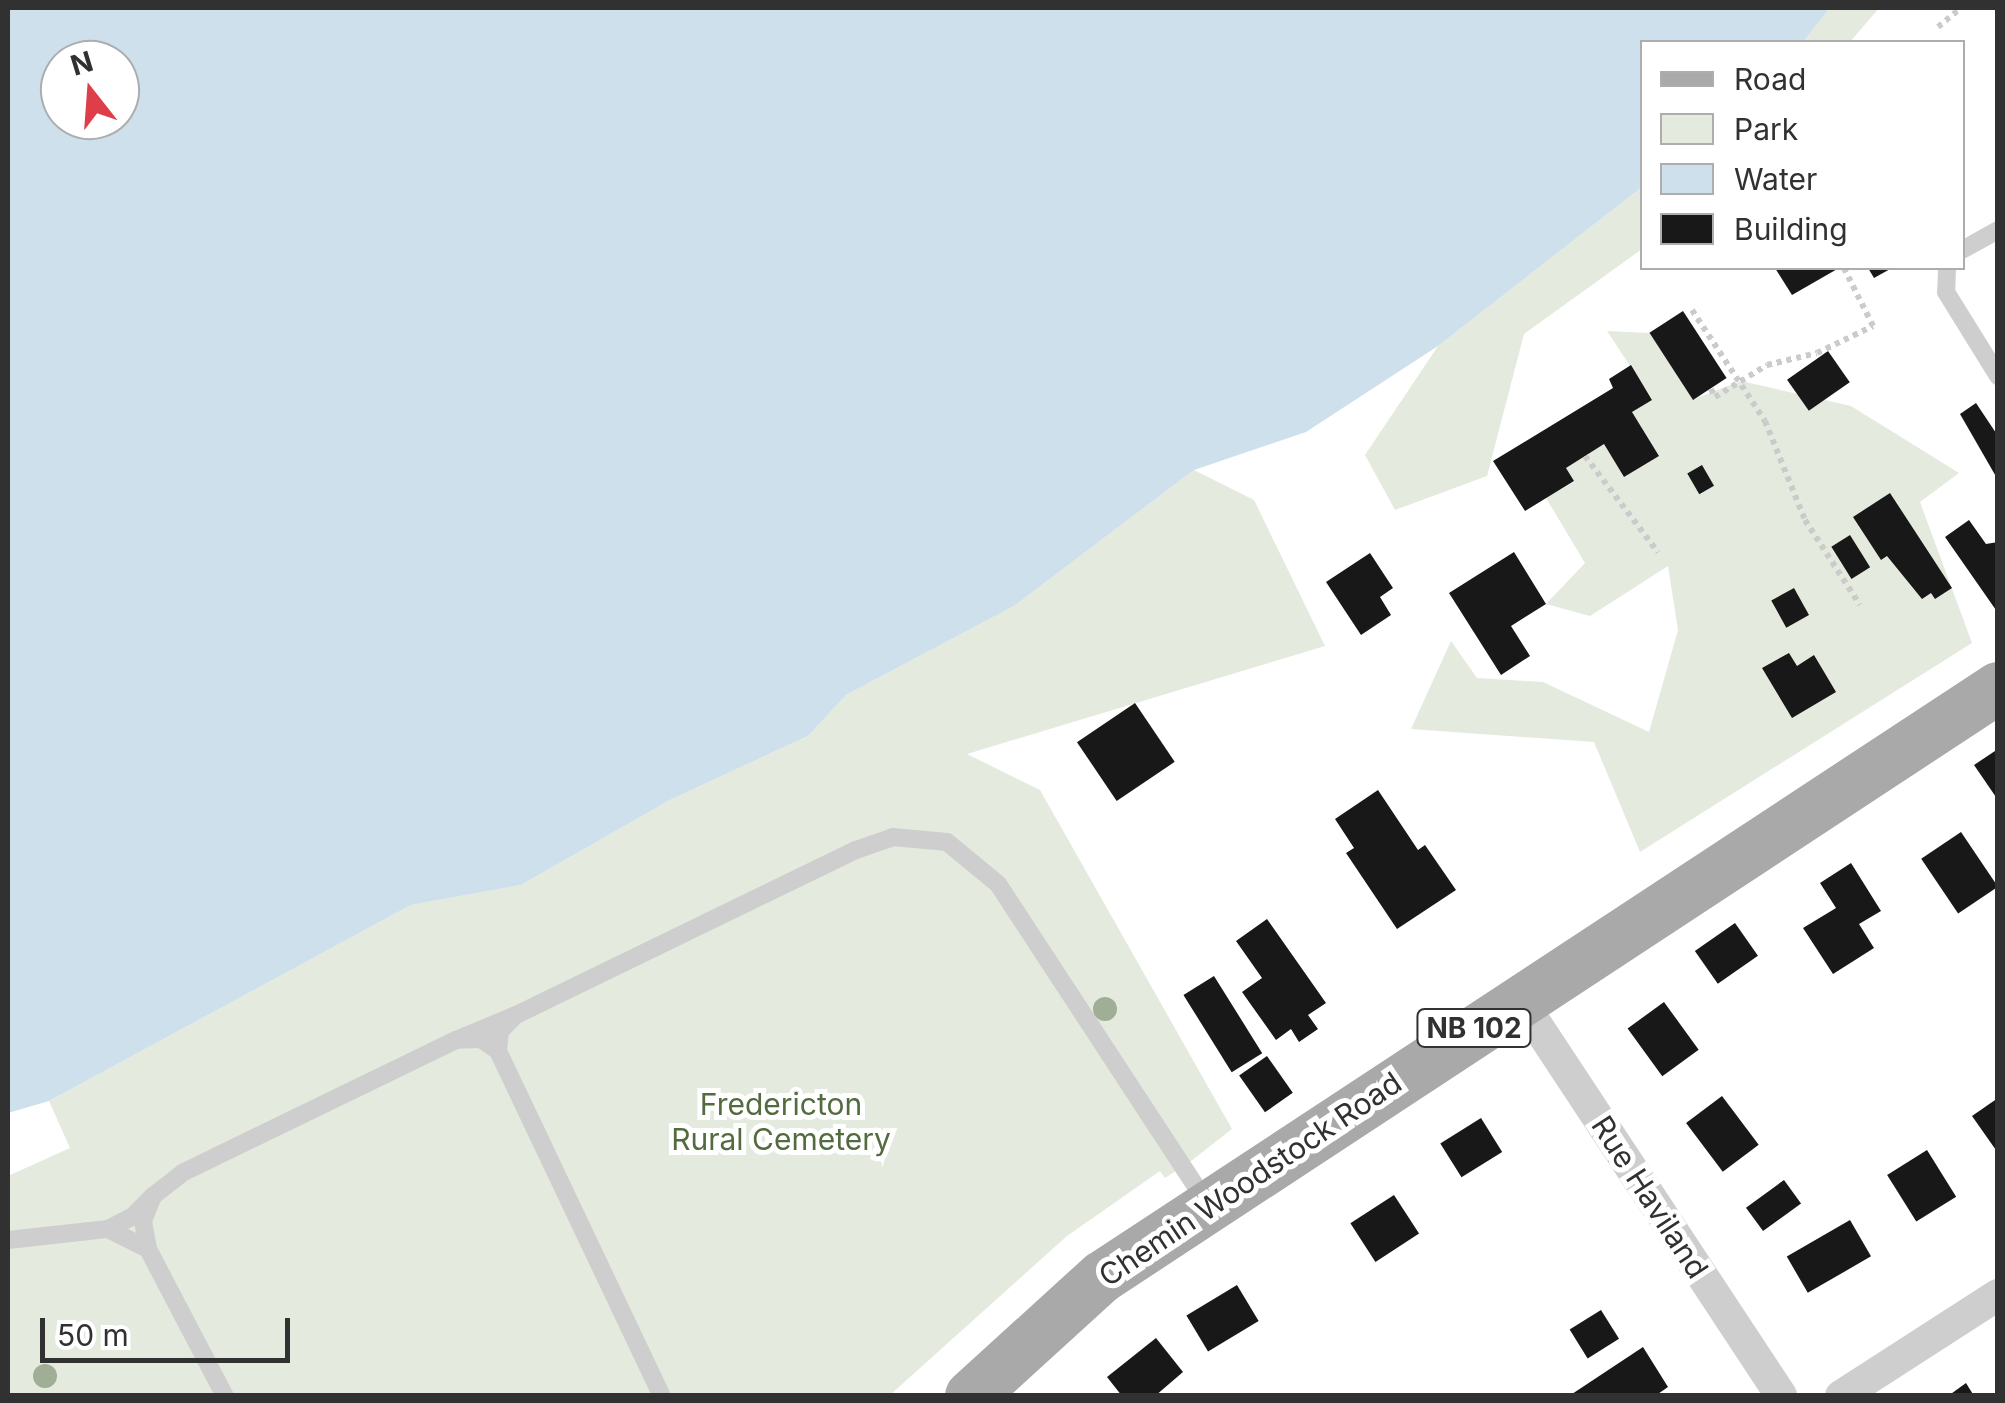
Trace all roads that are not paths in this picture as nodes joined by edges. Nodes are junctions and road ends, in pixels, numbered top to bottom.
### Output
1 (1998, 230) edge
2 (1965, 248) edge
3 (1947, 270) edge
4 (1998, 376) edge
5 (1998, 688) edge
6 (1519, 998) junction
7 (516, 1015) junction
8 (456, 1040) junction
9 (498, 1051) junction
10 (154, 1196) junction
11 (1209, 1206) junction
12 (108, 1229) junction
13 (8, 1240) edge
14 (148, 1250) junction
15 (1993, 1308) edge
16 (225, 1396) edge
17 (662, 1396) edge
18 (971, 1396) edge
19 (1781, 1396) edge
20 (1840, 1396) edge

1 - 2 lane
3 - 4 lane
5 - 6 main road, Chemin Woodstock Road / NB 102
6 - 11 main road, Chemin Woodstock Road / NB 102
6 - 19 street, Rue Haviland
7 - 8 lane
7 - 9 lane
7 - 11 lane
8 - 9 lane
8 - 10 lane
9 - 17 lane
10 - 12 lane
10 - 14 lane
11 - 18 main road, Chemin Woodstock Road / NB 102
12 - 13 lane
12 - 14 lane
14 - 16 lane
15 - 20 street

